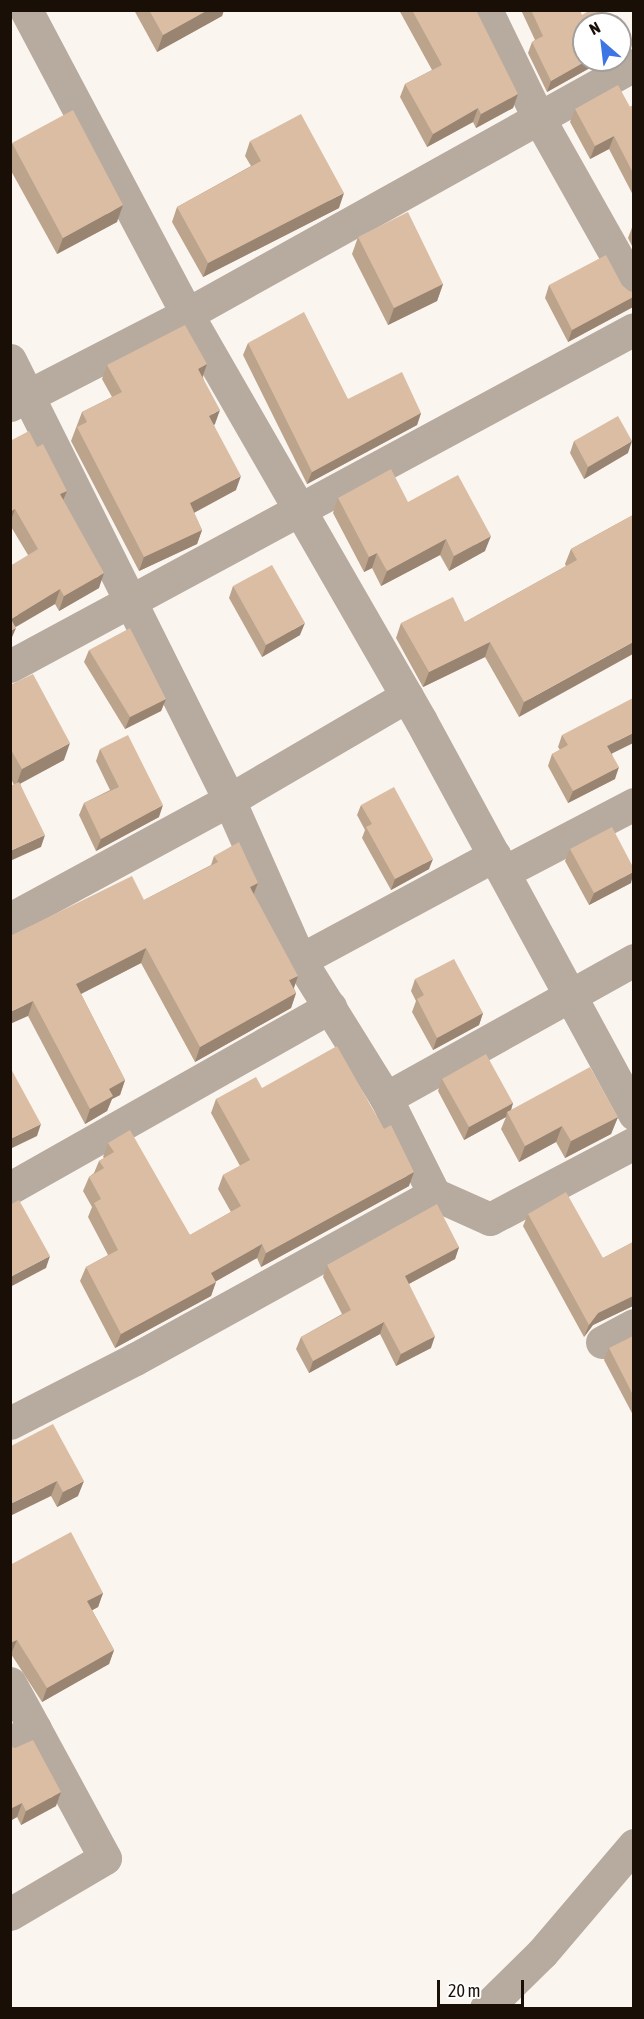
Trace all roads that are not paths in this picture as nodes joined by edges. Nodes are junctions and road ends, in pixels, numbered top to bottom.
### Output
1 (26, 10) edge
2 (486, 10) edge
3 (633, 65) edge
4 (537, 115) junction
5 (633, 287) edge
6 (187, 314) junction
7 (633, 329) edge
8 (10, 360) edge
9 (20, 400) edge
10 (297, 509) junction
11 (131, 600) junction
12 (10, 666) edge
13 (407, 696) junction
14 (229, 800) junction
15 (633, 804) edge
16 (500, 863) junction
17 (10, 920) edge
18 (300, 960) junction
19 (633, 960) edge
20 (568, 994) junction
21 (330, 1007) junction
22 (386, 1098) junction
23 (633, 1114) edge
24 (633, 1143) edge
25 (10, 1188) edge
26 (434, 1194) junction
27 (633, 1325) edge
28 (602, 1342) dead end
29 (10, 1423) edge
30 (10, 1683) edge
31 (23, 1736) edge
32 (633, 1845) edge
33 (10, 1914) edge
34 (486, 2008) edge

1 - 6 street
2 - 4 street
3 - 4 street
4 - 5 street
4 - 6 street
6 - 9 street
6 - 10 street
7 - 10 street
8 - 9 street
9 - 11 street
10 - 11 street
10 - 13 street
11 - 12 street
11 - 14 street
13 - 14 street
13 - 16 street
14 - 17 street
14 - 18 street
15 - 16 street
16 - 18 street
16 - 20 street
18 - 21 street
19 - 20 street
20 - 22 street
20 - 23 street
21 - 22 street
21 - 25 street
22 - 26 street
24 - 26 street
26 - 29 street
27 - 28 street
30 - 31 street
31 - 33 street
32 - 34 street

